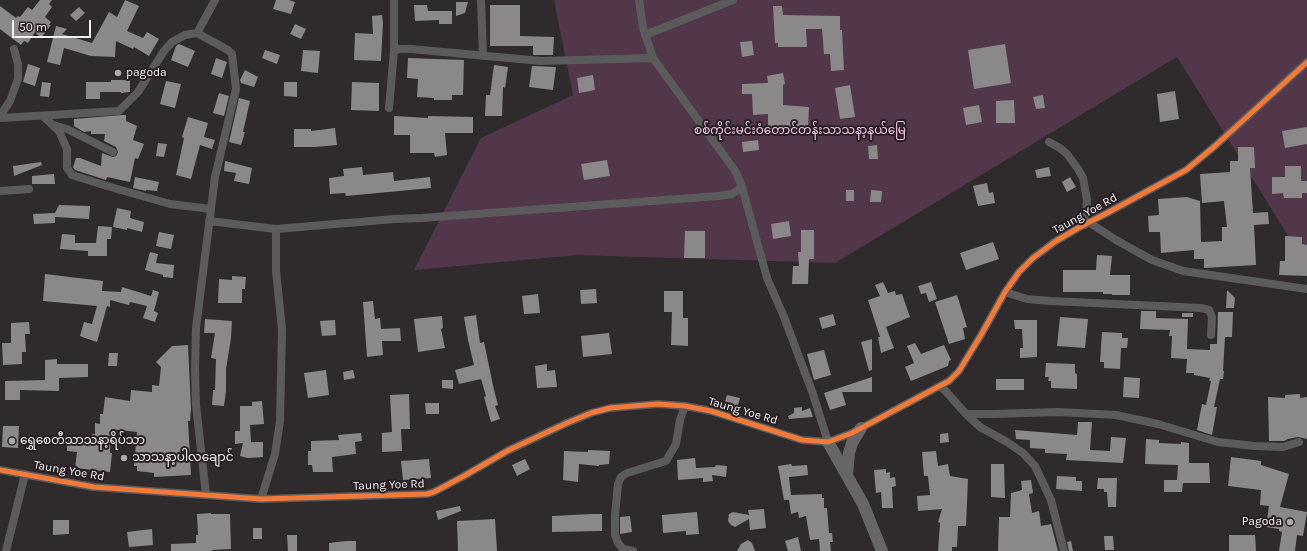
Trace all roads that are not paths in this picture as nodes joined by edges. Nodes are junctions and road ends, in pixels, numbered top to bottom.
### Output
1 (215, 0) edge
2 (394, 0) edge
3 (481, 0) edge
4 (639, 0) edge
5 (733, 0) edge
6 (197, 33) junction
7 (646, 36) junction
8 (14, 49) dead end
9 (394, 51) junction
10 (483, 56) junction
11 (653, 58) junction
12 (1307, 62) edge
13 (389, 108) dead end
14 (43, 116) junction
15 (0, 117) edge
16 (51, 124) junction
17 (1049, 142) dead end
18 (113, 152) dead end
19 (742, 187) junction
20 (29, 189) dead end
21 (0, 191) edge
22 (211, 210) junction
23 (209, 221) junction
24 (1087, 224) junction
25 (276, 229) junction
26 (1307, 289) edge
27 (1005, 292) junction
28 (1211, 336) dead end
29 (941, 386) junction
30 (685, 406) junction
31 (966, 414) junction
32 (861, 428) junction
33 (828, 442) junction
34 (1298, 442) dead end
35 (0, 470) edge
36 (25, 474) junction
37 (847, 475) junction
38 (206, 495) junction
39 (261, 499) junction
40 (6, 551) edge
41 (633, 551) edge
42 (882, 551) edge
43 (1064, 551) edge

1 - 6 street
2 - 9 street
3 - 10 street
4 - 7 street
5 - 7 street
6 - 14 street
6 - 22 street
7 - 11 street
8 - 15 street
9 - 10 street
9 - 13 street
10 - 11 street
11 - 19 street
12 - 24 street, Taung Yoe Rd
14 - 15 street
14 - 16 street
16 - 18 street
16 - 22 street
17 - 24 street
19 - 25 street
19 - 33 street
20 - 21 street
22 - 23 street
23 - 25 street
23 - 38 street
24 - 26 street
24 - 27 street, Taung Yoe Rd
25 - 39 street
27 - 28 street
27 - 29 street, Taung Yoe Rd
29 - 31 street
29 - 32 street, Taung Yoe Rd
30 - 33 street, Taung Yoe Rd
30 - 39 street, Taung Yoe Rd
30 - 41 street
31 - 34 street
31 - 43 street
32 - 33 street, Taung Yoe Rd
32 - 37 street
33 - 37 street
35 - 36 street, Taung Yoe Rd
36 - 38 street, Taung Yoe Rd
36 - 40 street
37 - 42 street
38 - 39 street, Taung Yoe Rd

